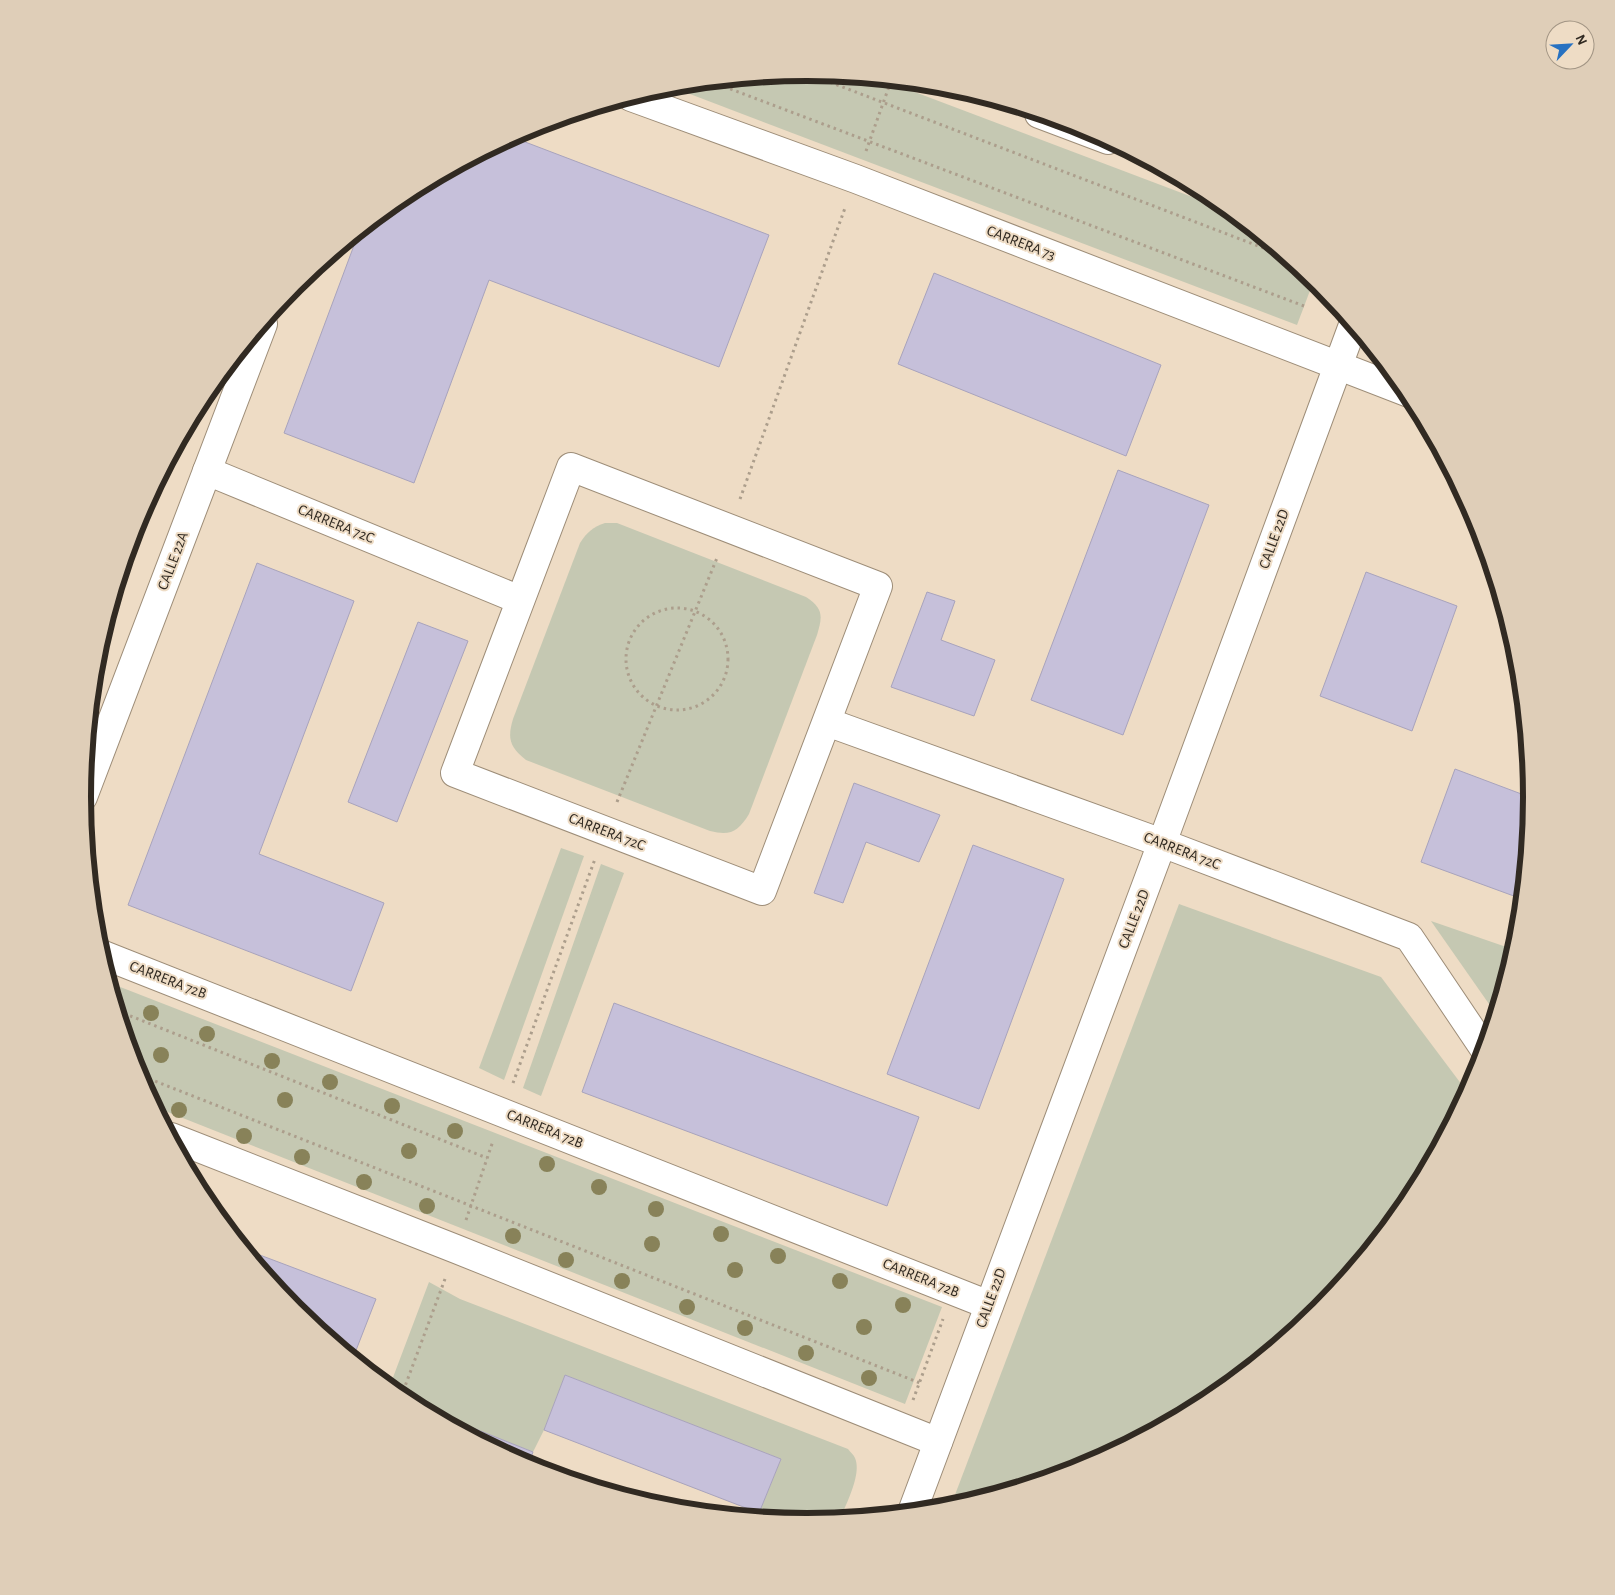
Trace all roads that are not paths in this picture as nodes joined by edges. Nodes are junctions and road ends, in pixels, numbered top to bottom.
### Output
1 (642, 101) edge
2 (1351, 331) edge
3 (257, 339) edge
4 (1338, 366) junction
5 (1394, 387) edge
6 (206, 471) junction
7 (520, 600) junction
8 (826, 722) junction
9 (92, 770) edge
10 (1162, 844) junction
11 (110, 958) edge
12 (1480, 1043) edge
13 (179, 1140) edge
14 (988, 1305) junction
15 (938, 1442) junction
16 (914, 1506) edge

1 - 4 street, CARRERA 73
2 - 4 street, CALLE 22D
3 - 6 street, CALLE 22A
4 - 5 street, CARRERA 73
4 - 10 street, CALLE 22D
6 - 7 street, CARRERA 72C
6 - 9 street, CALLE 22A
7 - 8 street, CARRERA 72C
7 - 8 street, CARRERA 72C
8 - 10 street, CARRERA 72C
10 - 12 street, CARRERA 72C
10 - 14 street, CALLE 22D
11 - 14 street, CARRERA 72B
13 - 15 street
14 - 15 street, CALLE 22D
15 - 16 street, CALLE 22D

